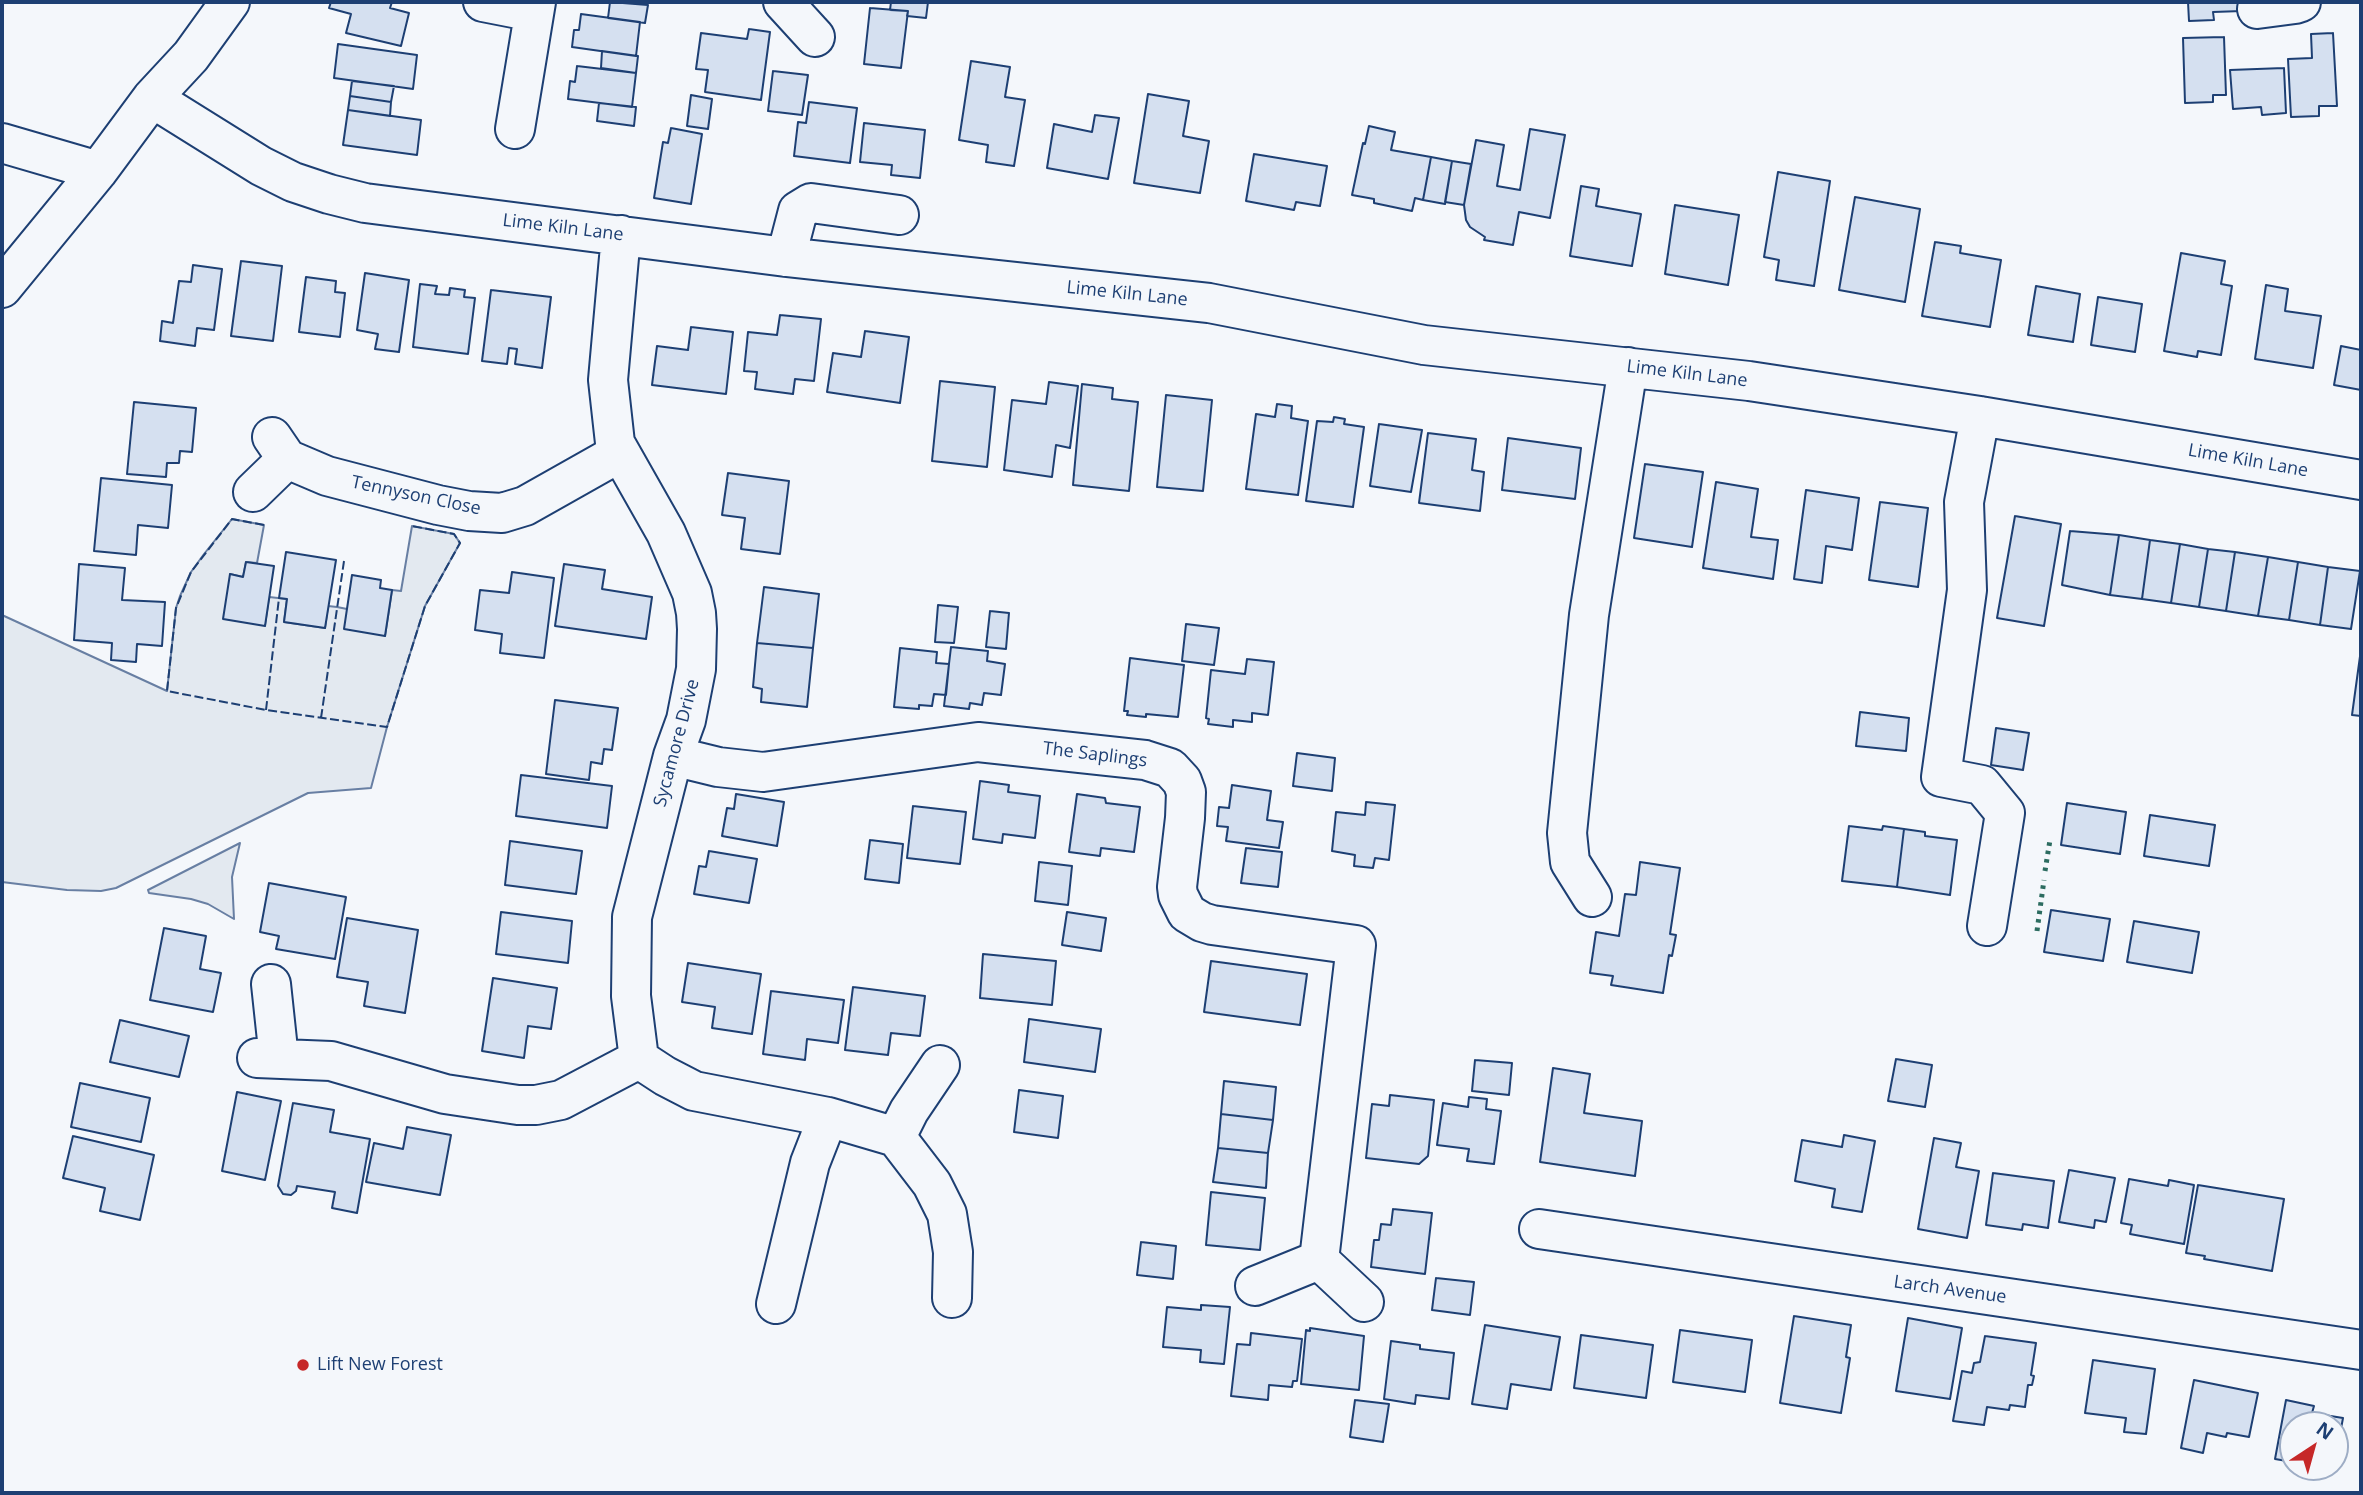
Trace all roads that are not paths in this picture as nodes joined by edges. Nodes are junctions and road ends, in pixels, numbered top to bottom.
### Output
1 (230, 2) edge
2 (483, 2) edge
3 (783, 2) edge
4 (2301, 2) edge
5 (535, 7) edge
6 (2257, 9) dead end
7 (815, 37) dead end
8 (152, 98) junction
9 (514, 129) dead end
10 (2, 143) edge
11 (98, 171) junction
12 (899, 215) dead end
13 (621, 235) junction
14 (786, 257) junction
15 (2, 288) edge
16 (1628, 367) junction
17 (1980, 416) junction
18 (619, 453) junction
19 (2361, 480) edge
20 (253, 492) dead end
21 (674, 756) junction
22 (1592, 897) dead end
23 (1987, 926) dead end
24 (271, 984) dead end
25 (639, 1059) junction
26 (940, 1065) dead end
27 (828, 1117) junction
28 (896, 1137) junction
29 (1539, 1229) dead end
30 (1319, 1260) junction
31 (1255, 1286) dead end
32 (952, 1298) dead end
33 (1364, 1302) dead end
34 (776, 1304) dead end
35 (2361, 1350) edge

1 - 8 street
2 - 5 street
3 - 7 street
4 - 6 street
5 - 9 street
8 - 11 street
8 - 13 street, Lime Kiln Lane
10 - 11 street
11 - 15 street
12 - 14 street
13 - 14 street, Lime Kiln Lane
13 - 18 street, Sycamore Drive
14 - 16 street, Lime Kiln Lane
16 - 17 street, Lime Kiln Lane
16 - 22 street
17 - 19 street, Lime Kiln Lane
17 - 23 street
18 - 20 street, Tennyson Close
18 - 21 street, Sycamore Drive
21 - 25 street, Sycamore Drive
21 - 30 street, The Saplings
24 - 25 street
25 - 27 street
26 - 28 street
27 - 28 street
27 - 34 street
28 - 32 street
29 - 35 street, Larch Avenue
30 - 31 street
30 - 33 street

